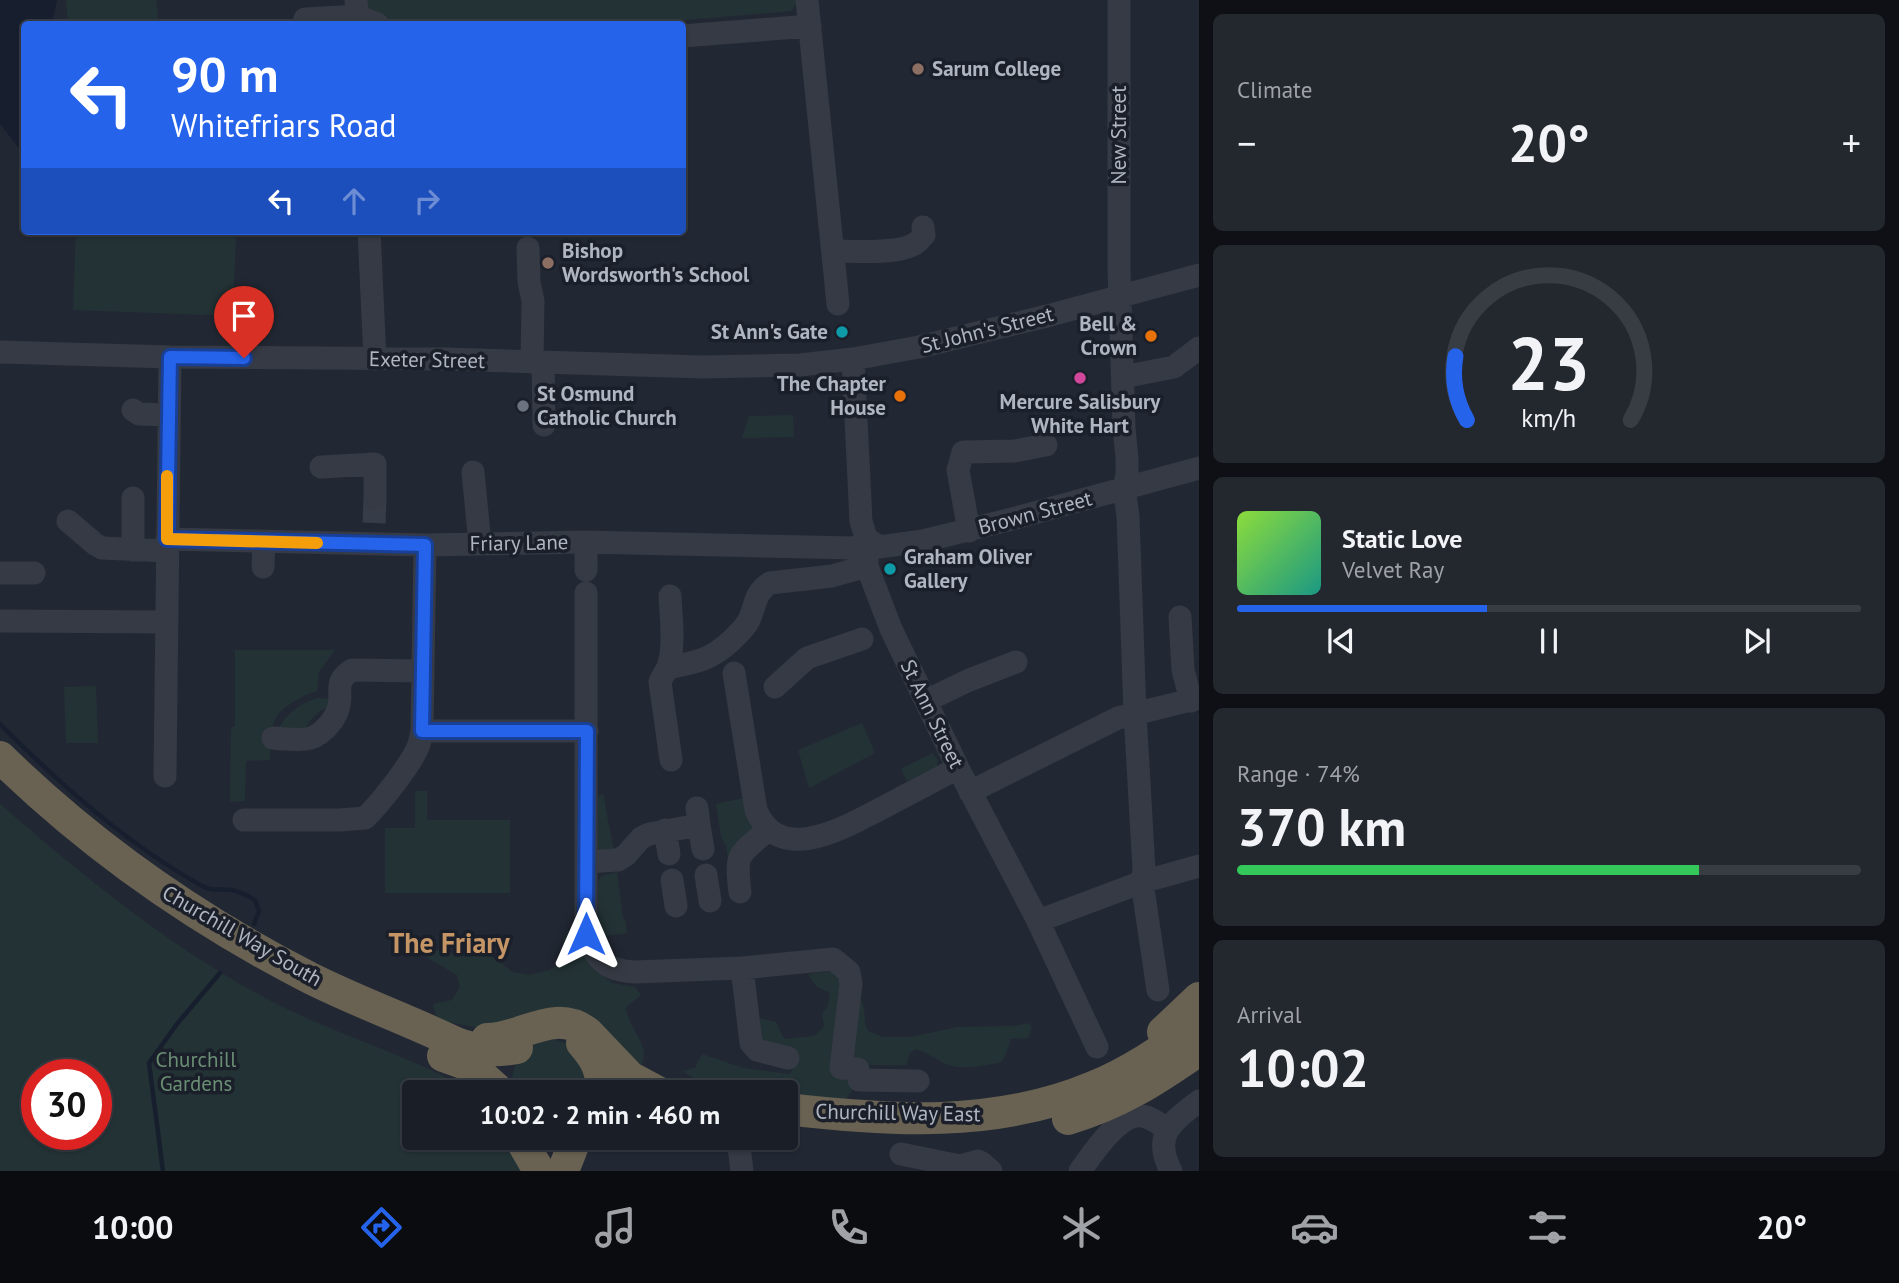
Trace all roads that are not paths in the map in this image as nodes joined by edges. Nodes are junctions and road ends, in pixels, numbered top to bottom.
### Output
1 (807, 0) edge
2 (1119, 0) edge
3 (363, 14) edge
4 (305, 15) edge
5 (810, 26) junction
6 (686, 36) edge
7 (923, 228) dead end
8 (369, 235) edge
9 (528, 248) dead end
10 (833, 251) junction
11 (1119, 269) junction
12 (1199, 275) edge
13 (1120, 296) junction
14 (1096, 302) junction
15 (838, 304) dead end
16 (0, 352) edge
17 (170, 357) junction
18 (375, 359) junction
19 (853, 359) junction
20 (1186, 359) edge
21 (538, 362) junction
22 (1123, 377) junction
23 (133, 410) dead end
24 (168, 415) junction
25 (544, 425) dead end
26 (1046, 445) dead end
27 (321, 467) dead end
28 (1199, 468) edge
29 (473, 472) dead end
30 (1124, 488) junction
31 (133, 498) dead end
32 (375, 499) tunnel mouth
33 (68, 522) dead end
34 (968, 531) junction
35 (264, 542) junction
36 (586, 542) junction
37 (870, 542) junction
38 (480, 544) junction
39 (167, 545) junction
40 (425, 545) junction
41 (133, 550) junction
42 (867, 566) junction
43 (263, 567) dead end
44 (0, 573) edge
45 (34, 573) dead end
46 (670, 596) dead end
47 (1180, 617) dead end
48 (0, 621) edge
49 (166, 622) junction
50 (877, 634) junction
51 (730, 662) junction
52 (1016, 662) dead end
53 (668, 668) junction
54 (422, 671) junction
55 (787, 684) dead end
56 (1195, 699) edge
57 (926, 701) junction
58 (1135, 713) junction
59 (422, 731) junction
60 (587, 731) junction
61 (272, 738) dead end
62 (0, 757) edge
63 (671, 760) dead end
64 (958, 768) junction
65 (165, 776) dead end
66 (0, 784) edge
67 (970, 792) junction
68 (244, 820) dead end
69 (665, 830) junction
70 (768, 830) junction
71 (703, 849) dead end
72 (669, 855) dead end
73 (586, 862) junction
74 (1199, 866) edge
75 (706, 875) dead end
76 (672, 880) dead end
77 (1142, 882) junction
78 (740, 892) dead end
79 (710, 901) dead end
80 (676, 906) dead end
81 (1038, 921) junction
82 (743, 968) junction
83 (1158, 990) dead end
84 (1199, 998) edge
85 (1199, 1024) edge
86 (424, 1028) junction
87 (517, 1048) junction
88 (1097, 1048) dead end
89 (1199, 1050) edge
90 (448, 1058) junction
91 (788, 1058) dead end
92 (1199, 1064) edge
93 (1141, 1075) junction
94 (598, 1077) edge
95 (474, 1080) edge
96 (487, 1080) edge
97 (506, 1080) edge
98 (636, 1080) edge
99 (918, 1081) dead end
100 (1199, 1101) edge
101 (798, 1111) edge
102 (1167, 1129) junction
103 (798, 1131) edge
104 (527, 1150) edge
105 (539, 1150) edge
106 (571, 1150) edge
107 (739, 1150) edge
108 (901, 1154) dead end
109 (539, 1171) edge
110 (549, 1171) edge
111 (563, 1171) edge
112 (742, 1171) edge
113 (991, 1171) edge
114 (1080, 1171) edge
115 (1171, 1171) edge

1 - 5 street
2 - 11 street, New Street
3 - 4 street
5 - 6 street
5 - 10 street
7 - 10 street
8 - 18 street
9 - 21 street
10 - 15 street
11 - 13 street, New Street
11 - 14 street
12 - 13 street, St John's Street
13 - 14 street, St John's Street
13 - 22 street, New Street
14 - 19 street, St John's Street
16 - 17 street, Exeter Street
17 - 18 street, Exeter Street
17 - 24 street
18 - 21 street, Exeter Street
19 - 21 street, Exeter Street
19 - 37 street, St Ann Street
20 - 22 street
21 - 25 street
22 - 30 street, New Street
23 - 24 street
24 - 39 street
26 - 34 street
27 - 32 street
28 - 30 street, Brown Street
29 - 38 street
30 - 34 street, Brown Street
30 - 58 street, New Street
31 - 41 street
33 - 41 street, Friary Lane
34 - 37 street, Brown Street
35 - 39 street, Friary Lane
35 - 40 street, Friary Lane
35 - 43 street
36 - 37 street, Friary Lane
36 - 38 street, Friary Lane
36 - 60 street
37 - 42 street, St Ann Street
38 - 40 street, Friary Lane
39 - 41 street, Friary Lane
39 - 49 street
40 - 54 street
42 - 50 street, St Ann Street
42 - 51 street
44 - 45 street
46 - 53 street
47 - 56 street
48 - 49 street
49 - 65 street
50 - 55 street
50 - 57 street, St Ann Street
51 - 53 street
51 - 70 street
52 - 57 street
53 - 63 street
54 - 59 street
54 - 61 street
56 - 58 street
57 - 64 street, St Ann Street
58 - 67 street
58 - 77 street, New Street
59 - 60 street
59 - 68 street
60 - 73 street
62 - 86 highway, Churchill Way South
64 - 67 street, St Ann Street
64 - 70 street
66 - 90 highway, Churchill Way South
67 - 81 street, St Ann Street
69 - 71 street
69 - 72 street
69 - 73 street
70 - 78 street
73 - 82 street
74 - 77 street
75 - 79 street
76 - 80 street
77 - 81 street
77 - 83 street, New Street
81 - 88 street, St Ann Street
82 - 91 street
82 - 99 street
84 - 93 highway
85 - 93 highway, Churchill Way East
86 - 87 highway, Churchill Way South
86 - 98 highway
87 - 94 highway, Churchill Way South
87 - 97 highway
89 - 93 highway, Churchill Way East
90 - 95 highway
90 - 96 highway, Churchill Way South
92 - 93 highway
93 - 101 highway, Churchill Way East
93 - 103 highway, Churchill Way East
100 - 102 street
102 - 114 street
102 - 115 street
104 - 109 highway
105 - 110 highway
106 - 111 highway
107 - 112 street
108 - 113 street

